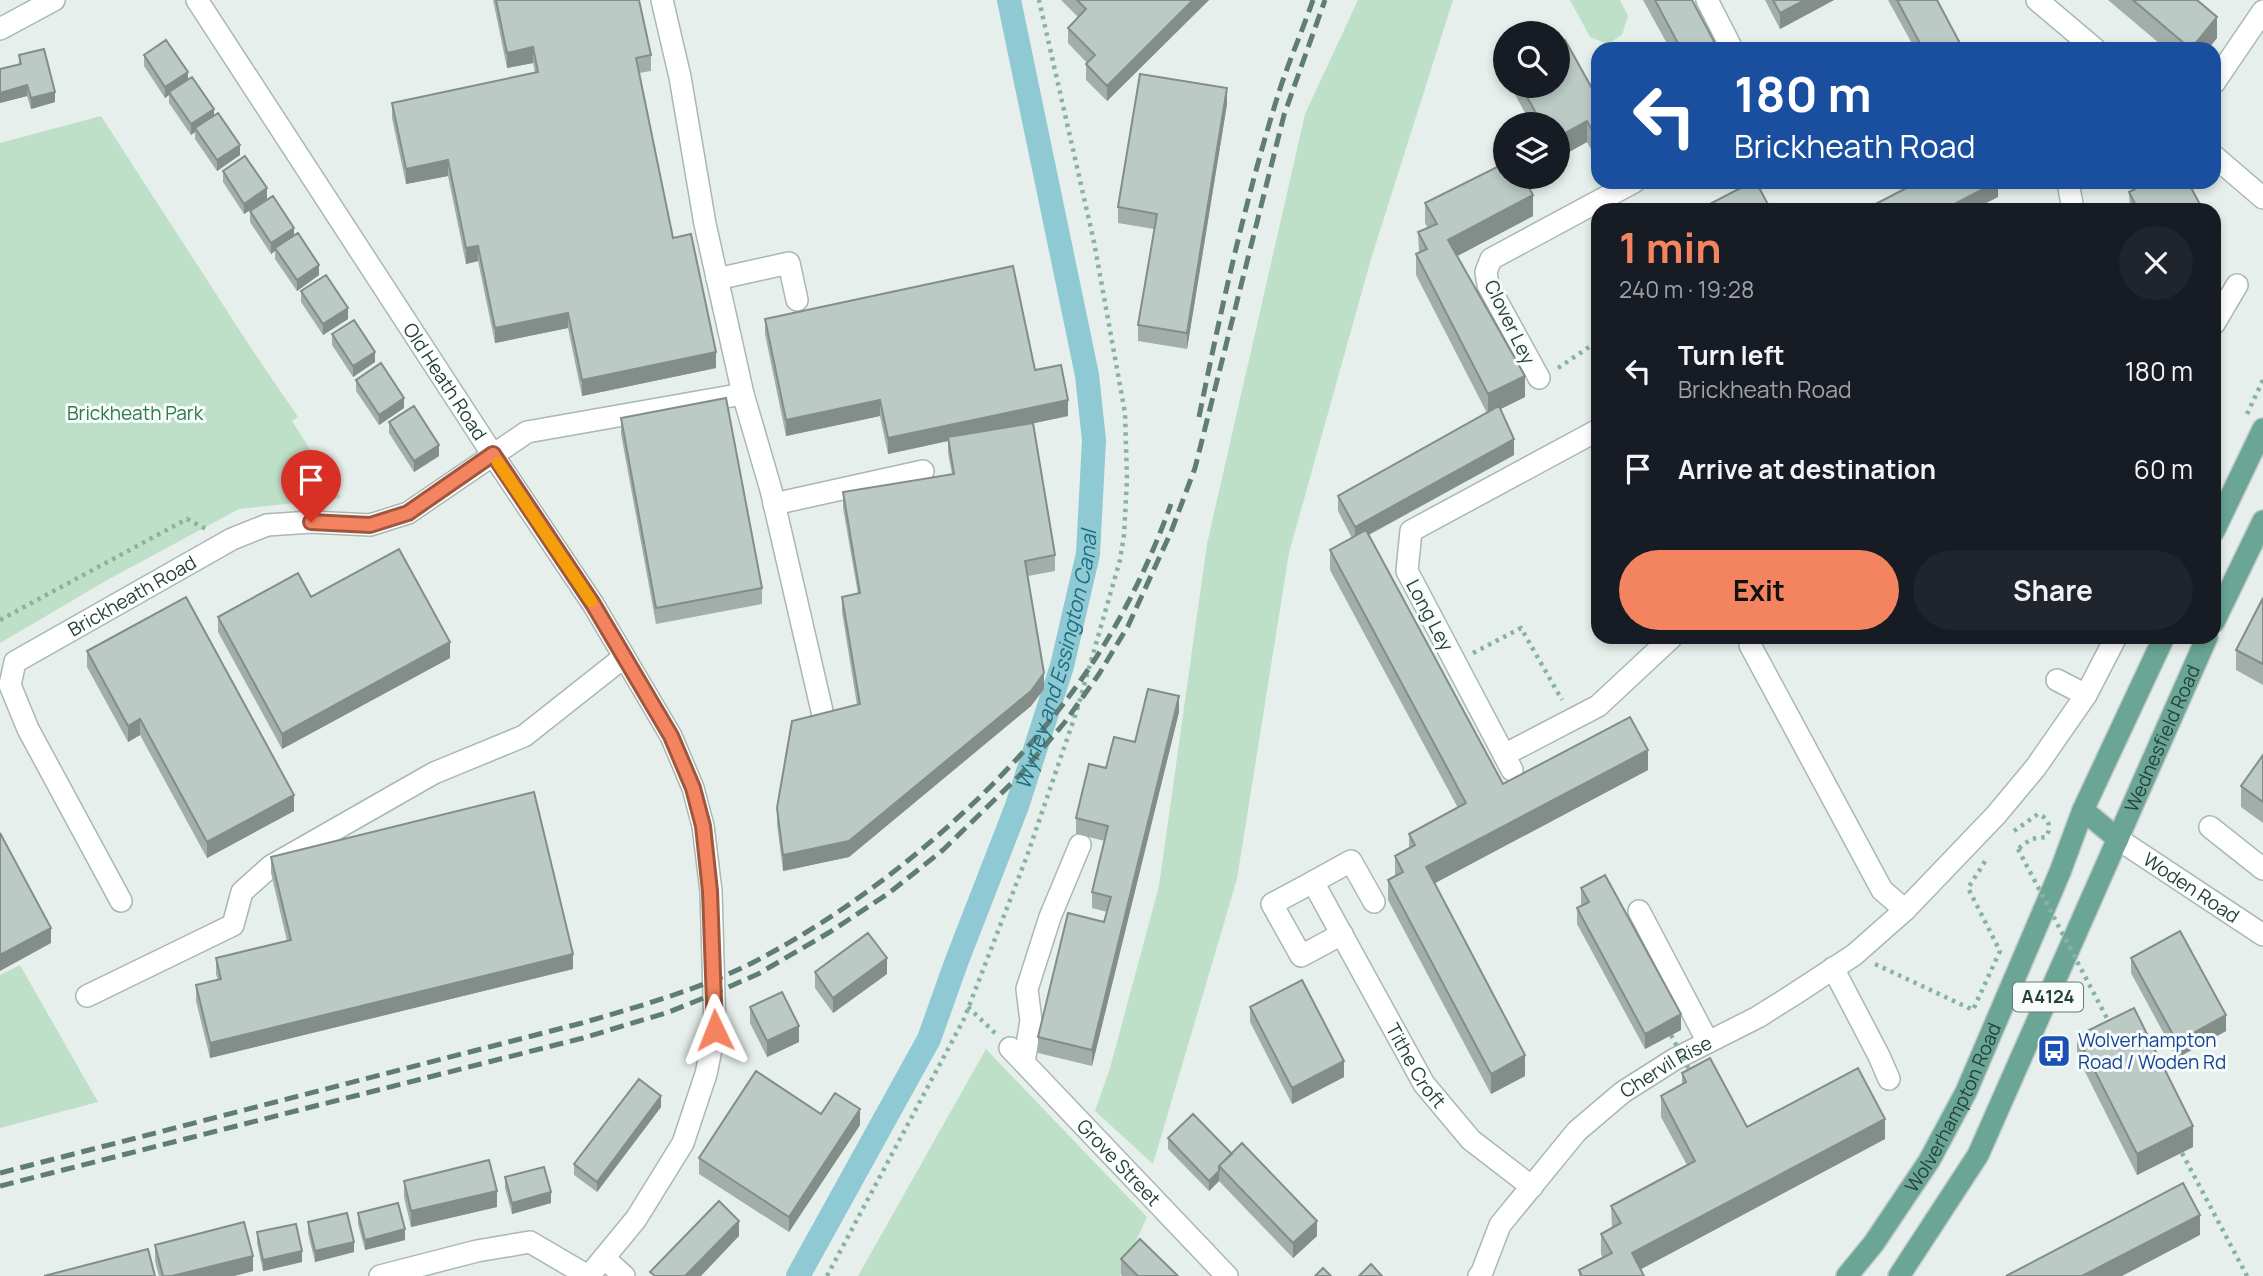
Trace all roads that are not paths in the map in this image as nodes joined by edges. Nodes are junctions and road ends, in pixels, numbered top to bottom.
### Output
1 (54, 0) edge
2 (197, 0) edge
3 (662, 0) edge
4 (1707, 0) edge
5 (2037, 0) edge
6 (2263, 11) edge
7 (0, 29) edge
8 (1728, 42) edge
9 (2087, 42) edge
10 (2221, 73) edge
11 (2221, 162) edge
12 (1621, 189) edge
13 (2263, 198) edge
14 (1595, 203) edge
15 (1591, 205) edge
16 (717, 279) junction
17 (2237, 285) dead end
18 (797, 300) dead end
19 (2221, 312) edge
20 (1539, 379) road end
21 (743, 394) junction
22 (2263, 429) edge
23 (1591, 434) edge
24 (493, 454) junction
25 (923, 471) dead end
26 (775, 504) junction
27 (2221, 516) edge
28 (2263, 521) edge
29 (2221, 608) edge
30 (1664, 644) edge
31 (2112, 644) edge
32 (2161, 644) edge
33 (2204, 644) edge
34 (1749, 645) dead end
35 (624, 657) junction
36 (2057, 680) dead end
37 (2086, 695) junction
38 (825, 724) edge
39 (2083, 810) junction
40 (2210, 827) dead end
41 (2118, 839) junction
42 (1080, 845) dead end
43 (2263, 869) edge
44 (1313, 882) junction
45 (121, 901) dead end
46 (1374, 902) dead end
47 (1905, 910) junction
48 (1639, 911) dead end
49 (1338, 926) junction
50 (2263, 935) edge
51 (1833, 968) junction
52 (88, 996) dead end
53 (1708, 1042) junction
54 (1889, 1079) dead end
55 (1531, 1187) junction
56 (604, 1258) junction
57 (380, 1276) edge
58 (588, 1276) edge
59 (624, 1276) edge
60 (1227, 1276) edge
61 (1479, 1276) edge
62 (1847, 1276) edge
63 (1899, 1276) edge

1 - 7 street
2 - 24 street, Old Heath Road
3 - 16 street
4 - 8 street
5 - 9 street
6 - 10 street
11 - 13 street
12 - 14 street, Clover Ley
15 - 20 street, Clover Ley
16 - 18 street
16 - 21 street
17 - 19 street
21 - 24 street, Brickheath Road
21 - 26 street
22 - 27 main road
23 - 30 street, Long Ley
24 - 35 street, Old Heath Road
24 - 45 street, Brickheath Road
25 - 26 street
26 - 38 street
28 - 29 main road
31 - 37 street, Chervil Rise
32 - 39 main road, Wednesfield Road / A4124
33 - 41 main road, Wednesfield Road / A4124
34 - 47 street
35 - 52 street
35 - 56 street, Old Heath Road
36 - 37 street
37 - 47 street, Chervil Rise
39 - 41 main road
39 - 62 main road, Wolverhampton Road / A4124
40 - 43 street
41 - 50 street, Woden Road
41 - 63 main road, Wolverhampton Road / A4124
42 - 60 street, Grove Street
44 - 46 street
44 - 49 street, Tithe Croft
44 - 49 street
47 - 51 street, Chervil Rise
48 - 53 street
49 - 55 street, Tithe Croft
51 - 53 street, Chervil Rise
51 - 54 street
53 - 55 street, Chervil Rise
55 - 61 street, Chervil Rise
56 - 58 street, Old Heath Road
56 - 59 street
57 - 58 street

